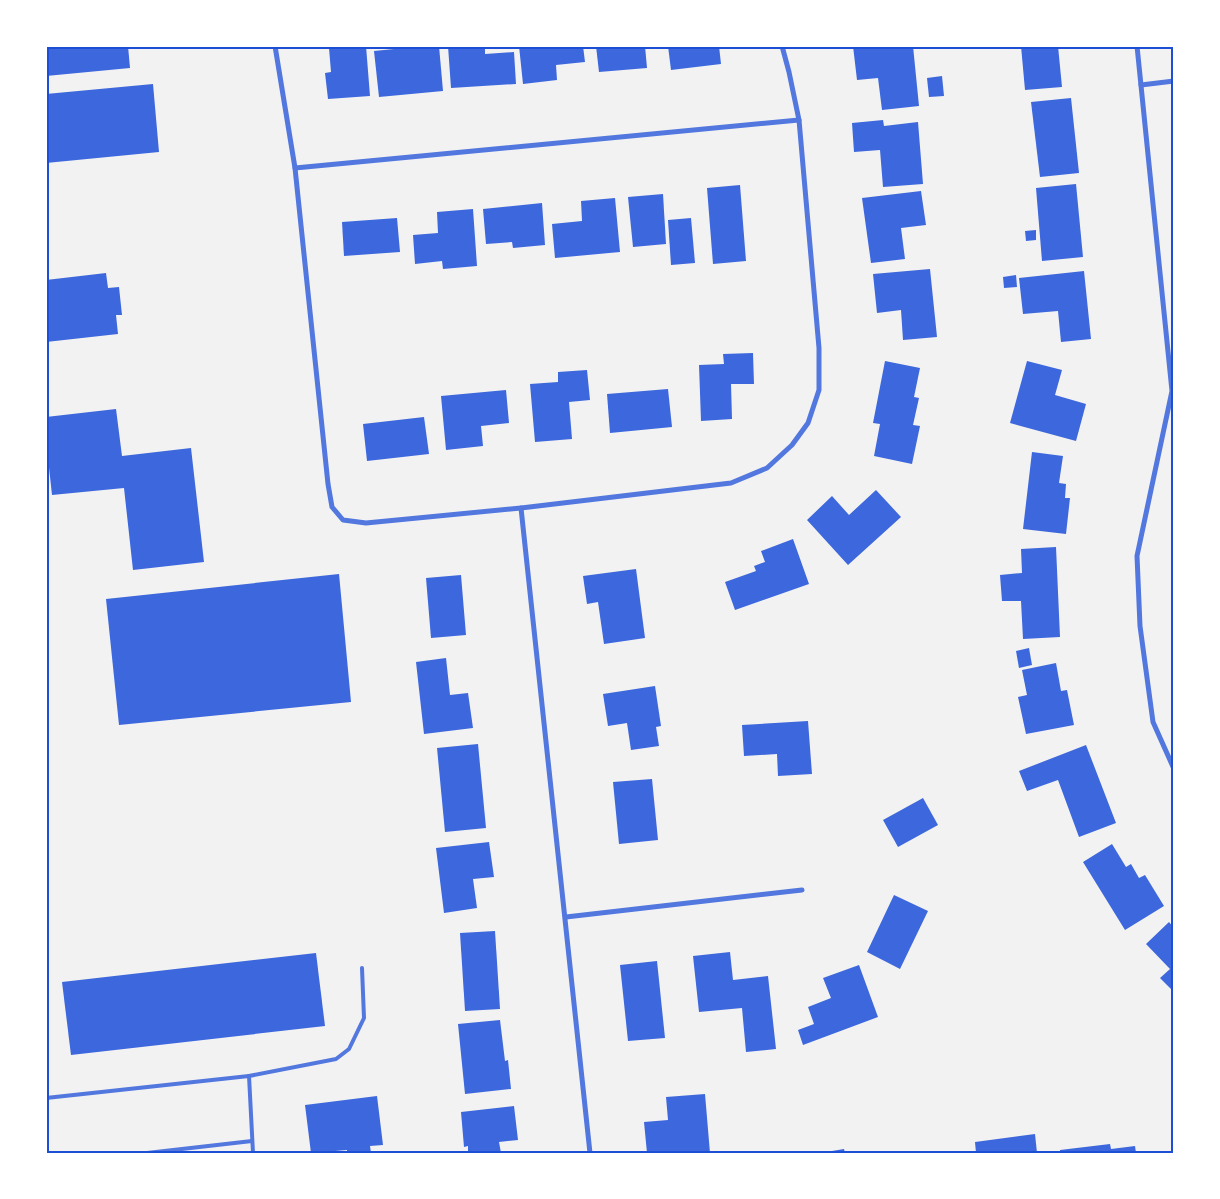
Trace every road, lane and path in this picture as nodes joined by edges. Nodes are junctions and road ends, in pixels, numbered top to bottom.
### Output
1 (276, 46) edge
2 (782, 46) edge
3 (1137, 46) edge
4 (1174, 81) edge
5 (1141, 85) junction
6 (799, 120) junction
7 (295, 168) junction
8 (521, 508) junction
9 (1174, 769) edge
10 (802, 890) dead end
11 (566, 917) junction
12 (362, 968) dead end
13 (249, 1076) junction
14 (46, 1098) edge
15 (252, 1141) junction
16 (147, 1153) edge
17 (254, 1153) edge
18 (590, 1153) edge

1 - 7 street
2 - 6 street
3 - 5 street
4 - 5 street
5 - 9 street
6 - 7 street
6 - 8 street
7 - 8 street
8 - 11 street
10 - 11 street
11 - 18 street
12 - 13 lane
13 - 14 lane
13 - 15 lane
15 - 16 lane
15 - 17 lane

